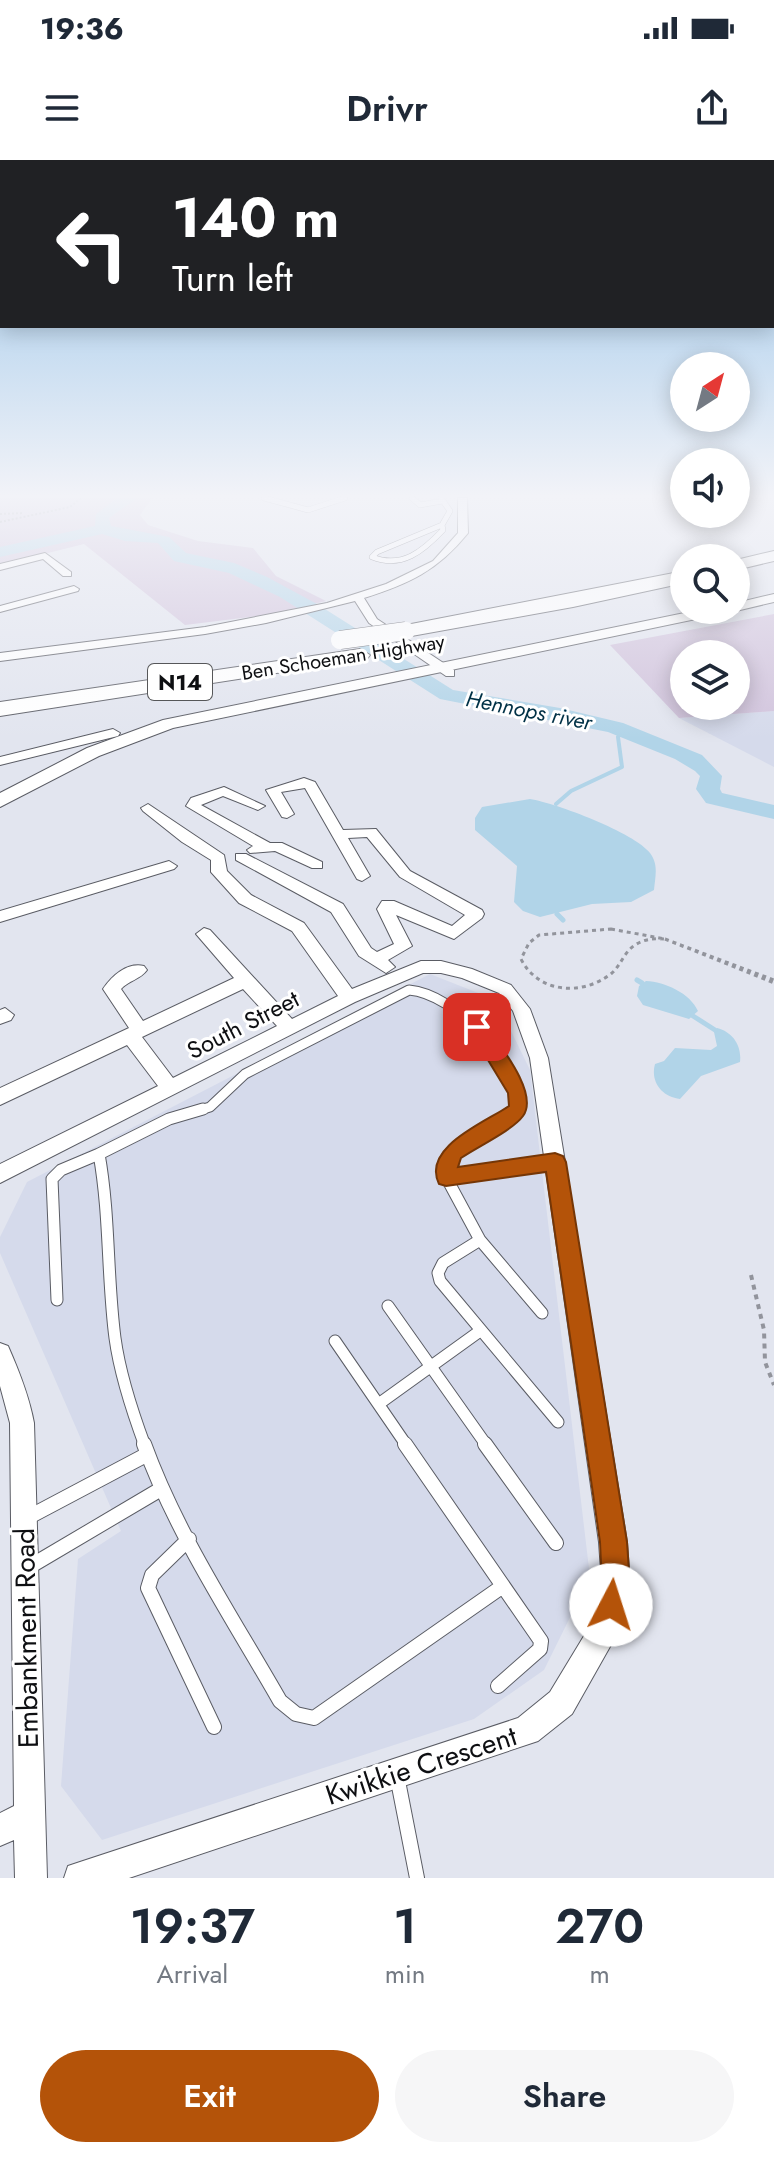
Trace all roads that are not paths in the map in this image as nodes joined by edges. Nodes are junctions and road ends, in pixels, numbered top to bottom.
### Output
1 (406, 578) edge
2 (670, 580) edge
3 (74, 589) dead end
4 (670, 598) edge
5 (774, 598) edge
6 (359, 599) junction
7 (750, 604) edge
8 (0, 609) edge
9 (670, 621) edge
10 (612, 634) junction
11 (423, 649) junction
12 (0, 657) edge
13 (493, 658) junction
14 (440, 673) junction
15 (0, 690) edge
16 (0, 709) edge
17 (113, 733) dead end
18 (0, 761) edge
19 (0, 803) edge
20 (258, 806) dead end
21 (148, 808) dead end
22 (287, 814) dead end
23 (337, 835) junction
24 (265, 846) junction
25 (241, 857) junction
26 (317, 865) dead end
27 (169, 866) dead end
28 (220, 866) junction
29 (362, 876) dead end
30 (0, 917) edge
31 (204, 934) dead end
32 (376, 959) junction
33 (138, 970) dead end
34 (396, 977) junction
35 (246, 980) junction
36 (512, 997) joint
37 (349, 998) junction
38 (289, 1028) junction
39 (135, 1033) junction
40 (170, 1088) junction
41 (0, 1097) edge
42 (99, 1154) junction
43 (555, 1162) junction
44 (0, 1174) edge
45 (446, 1177) junction
46 (480, 1240) junction
47 (57, 1300) dead end
48 (388, 1306) dead end
49 (542, 1313) dead end
50 (480, 1331) junction
51 (335, 1341) dead end
52 (0, 1354) edge
53 (432, 1367) junction
54 (380, 1403) junction
55 (558, 1422) dead end
56 (146, 1455) junction
57 (161, 1489) junction
58 (24, 1519) junction
59 (189, 1539) junction
60 (556, 1543) dead end
61 (25, 1570) junction
62 (503, 1586) junction
63 (498, 1686) dead end
64 (214, 1727) dead end
65 (396, 1773) junction
66 (28, 1816) junction
67 (0, 1830) edge
68 (31, 1878) edge
69 (80, 1878) edge
70 (417, 1878) edge

1 - 6 street
2 - 15 highway, Ben Schoeman Highway / N14, bridge
3 - 8 street
4 - 11 highway, Ben Schoeman Highway / N14
5 - 7 main road
6 - 11 street
6 - 12 street
9 - 10 main road
10 - 13 main road
10 - 14 main road
11 - 13 main road
11 - 14 street
11 - 16 highway, Ben Schoeman Highway / N14
13 - 14 main road
14 - 19 main road
17 - 18 street
20 - 24 street
21 - 28 street
22 - 23 street
23 - 29 street
23 - 32 street
24 - 25 street
24 - 26 street
25 - 28 street
25 - 32 street
27 - 30 street
28 - 37 street
31 - 35 street
32 - 34 street
33 - 39 street
34 - 36 street, South Street
34 - 37 street, South Street
35 - 38 street
35 - 39 street
36 - 43 street, Kwikkie Crescent
37 - 38 street, South Street
38 - 40 street, South Street
39 - 40 street
39 - 41 street
40 - 44 street, South Street
42 - 45 lane
42 - 47 lane
42 - 56 lane
43 - 45 lane
43 - 65 street, Kwikkie Crescent
45 - 46 lane
46 - 49 lane
46 - 50 lane
48 - 53 lane
50 - 53 lane
50 - 55 lane
51 - 54 lane
52 - 58 street, Embankment Road
53 - 54 lane
53 - 60 lane
54 - 62 lane
56 - 57 lane
56 - 58 lane
57 - 59 lane
57 - 61 lane
58 - 61 street, Embankment Road
59 - 62 lane
59 - 64 lane
61 - 66 street, Embankment Road
62 - 63 lane
65 - 69 street, Kwikkie Crescent
65 - 70 lane
66 - 67 street
66 - 68 street, Embankment Road

